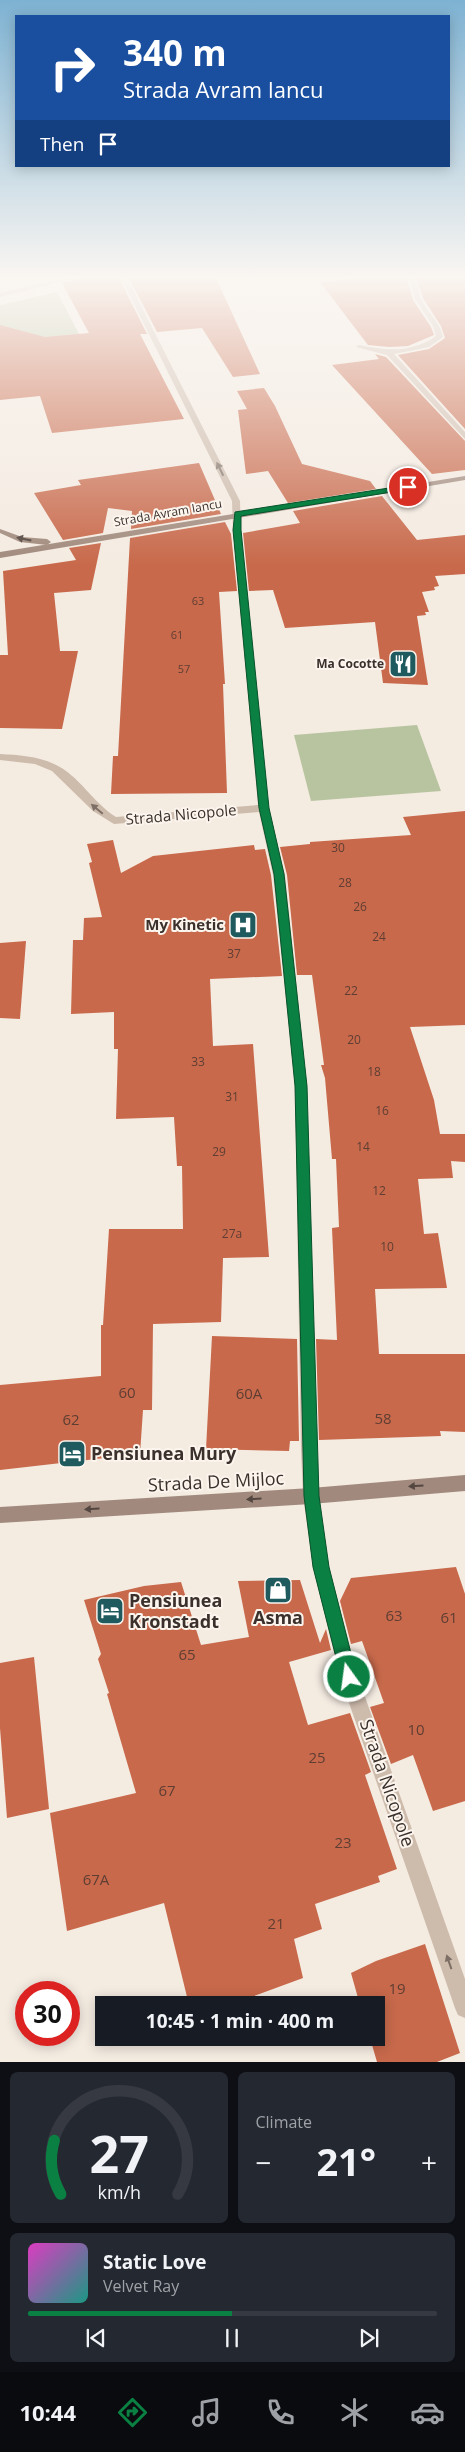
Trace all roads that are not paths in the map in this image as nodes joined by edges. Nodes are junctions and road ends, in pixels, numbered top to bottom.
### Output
1 (171, 372) edge
2 (406, 372) edge
3 (465, 437) edge
4 (465, 478) edge
5 (238, 514) junction
6 (1, 533) edge
7 (82, 541) junction
8 (0, 555) edge
9 (0, 757) edge
10 (264, 808) junction
11 (465, 1483) edge
12 (311, 1496) junction
13 (0, 1515) edge
14 (465, 2008) edge

5 -> 1 street, Strada Nicopole
2 - 3 street
4 - 5 street, Strada Avram Iancu
5 - 7 street, Strada Avram Iancu
5 - 10 street, Strada Nicopole
7 -> 6 street, Strada Avram Iancu
7 - 8 street, Strada Avram Iancu
10 -> 9 street, Strada Nicopole
10 - 12 street, Strada Nicopole
11 -> 12 street, Strada De Mijloc
12 -> 13 street, Strada De Mijloc
14 -> 12 street, Strada Nicopole

